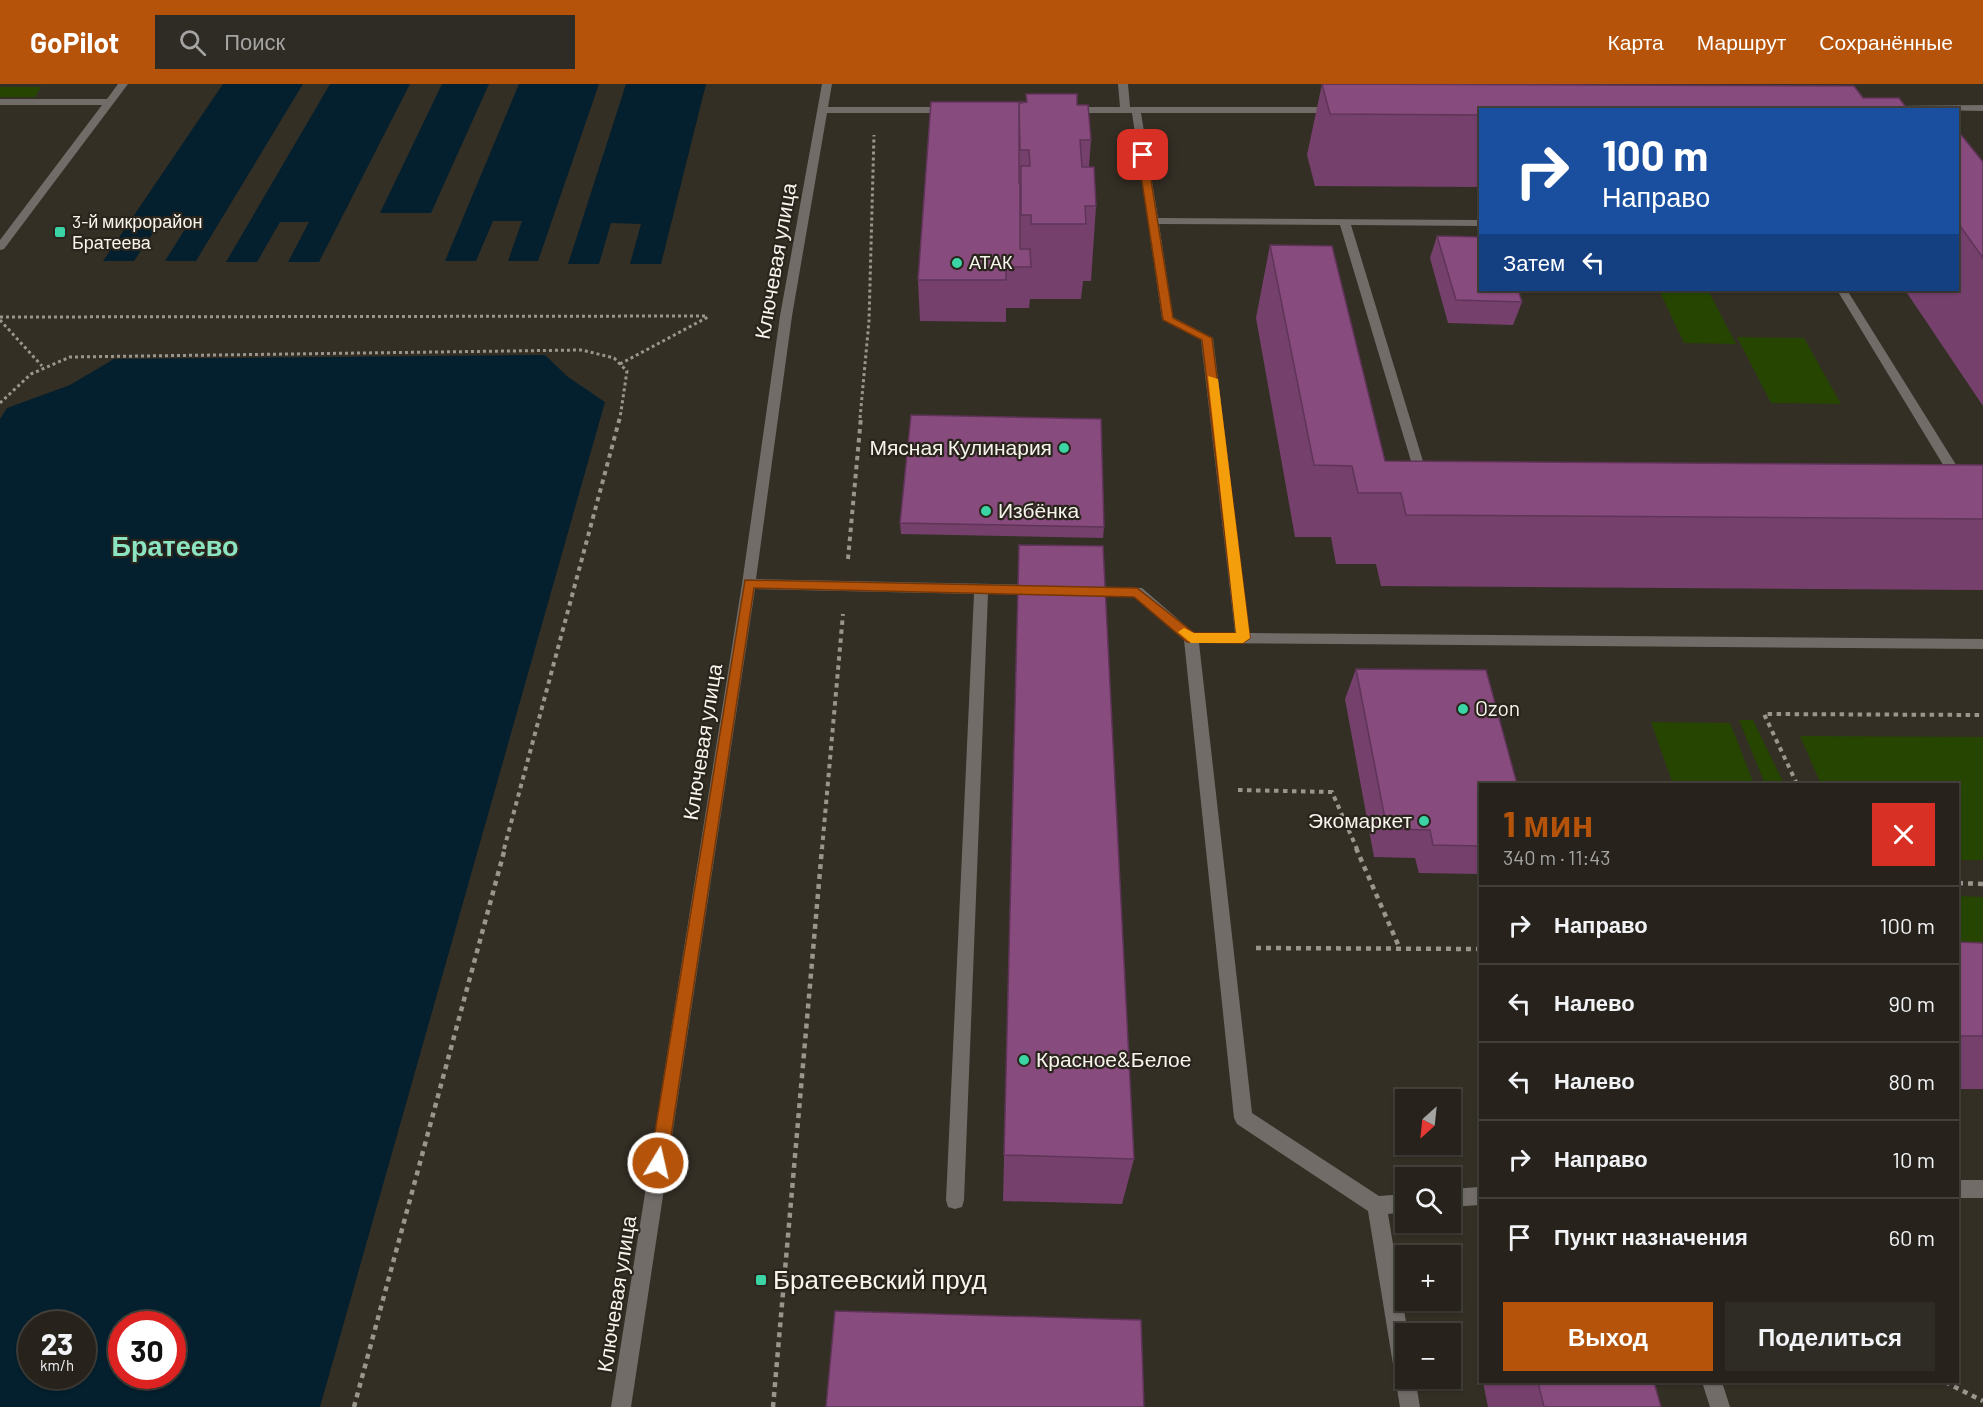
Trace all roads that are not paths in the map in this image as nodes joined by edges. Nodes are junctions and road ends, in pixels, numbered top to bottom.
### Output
1 (123, 84) edge
2 (827, 84) edge
3 (1123, 84) edge
4 (0, 102) edge
5 (110, 102) junction
6 (1959, 108) edge
7 (1983, 108) edge
8 (823, 110) junction
9 (958, 110) edge
10 (1054, 110) edge
11 (1131, 110) junction
12 (1351, 110) edge
13 (1153, 221) junction
14 (1345, 223) junction
15 (1479, 224) edge
16 (0, 246) edge
17 (1843, 291) edge
18 (1436, 484) edge
19 (1983, 488) edge
20 (749, 584) junction
21 (981, 589) junction
22 (1191, 638) junction
23 (1243, 638) junction
24 (1983, 644) edge
25 (1959, 1189) edge
26 (1983, 1189) edge
27 (1479, 1196) edge
28 (1461, 1197) edge
29 (956, 1200) dead end
30 (1395, 1204) edge
31 (1377, 1206) junction
32 (1712, 1383) edge
33 (621, 1407) edge
34 (1410, 1407) edge
35 (1720, 1407) edge

1 - 5 street
2 - 8 street, Ключевая улица
3 - 11 street
4 - 5 street
5 - 16 street
6 - 7 street
8 - 9 street
8 - 20 street, Ключевая улица
10 - 11 street
11 - 12 street
11 - 13 street
13 - 14 street
13 - 23 street
14 - 15 street
14 - 18 street
17 - 19 street
20 - 21 street
20 - 33 street, Ключевая улица
21 - 22 street
21 - 29 street
22 - 23 street
22 - 31 street
23 - 24 street
25 - 26 street
27 - 28 street
30 - 31 street
31 - 34 street
32 - 35 street

